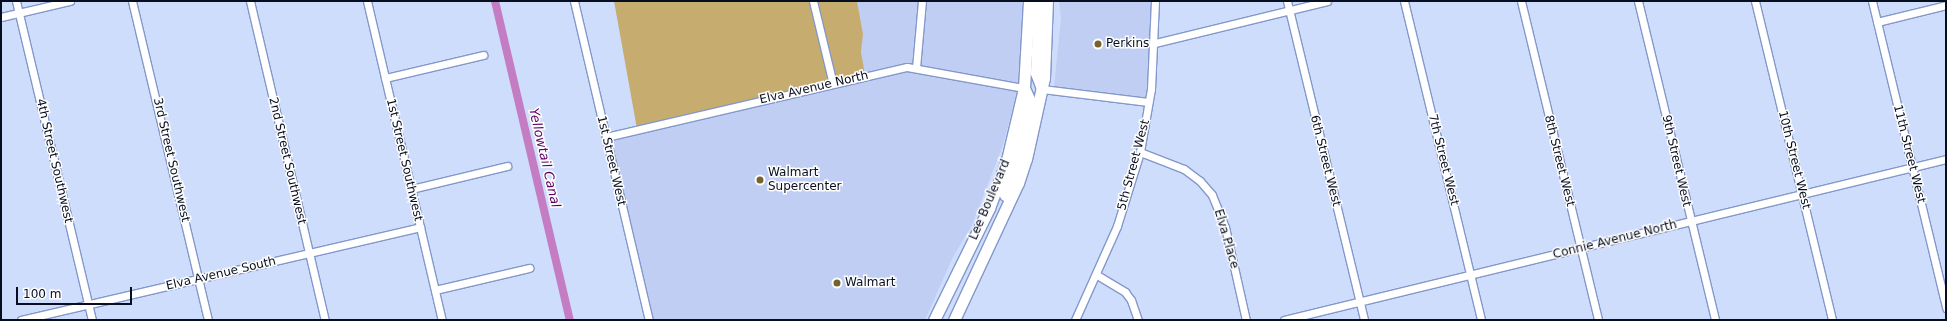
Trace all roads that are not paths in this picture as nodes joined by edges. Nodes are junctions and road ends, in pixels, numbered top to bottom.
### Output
1 (16, 1) edge
2 (70, 1) edge
3 (132, 1) edge
4 (250, 1) edge
5 (367, 1) edge
6 (574, 1) edge
7 (813, 1) edge
8 (922, 1) edge
9 (1029, 1) edge
10 (1039, 1) edge
11 (1047, 1) edge
12 (1155, 1) edge
13 (1287, 1) edge
14 (1327, 1) edge
15 (1404, 1) edge
16 (1521, 1) edge
17 (1638, 1) edge
18 (1755, 1) edge
19 (1872, 1) edge
20 (1946, 5) edge
21 (1289, 10) junction
22 (19, 13) junction
23 (1, 17) edge
24 (1877, 22) junction
25 (1155, 43) junction
26 (483, 55) dead end
27 (916, 68) junction
28 (385, 78) junction
29 (833, 84) junction
30 (1024, 88) junction
31 (1042, 89) junction
32 (1148, 102) junction
33 (606, 137) junction
34 (1140, 152) junction
35 (1946, 159) edge
36 (507, 166) dead end
37 (1911, 168) junction
38 (411, 189) junction
39 (1801, 195) junction
40 (1691, 221) junction
41 (420, 227) junction
42 (996, 228) junction
43 (1580, 248) junction
44 (309, 253) junction
45 (529, 268) dead end
46 (1096, 275) junction
47 (1470, 275) junction
48 (1942, 276) edge
49 (199, 279) junction
50 (435, 290) junction
51 (1360, 302) junction
52 (88, 304) junction
53 (1946, 308) edge
54 (21, 320) edge
55 (92, 320) edge
56 (208, 320) edge
57 (325, 320) edge
58 (442, 320) edge
59 (649, 320) edge
60 (934, 320) edge
61 (954, 320) edge
62 (1075, 320) edge
63 (1138, 320) edge
64 (1246, 320) edge
65 (1284, 320) edge
66 (1364, 320) edge
67 (1481, 320) edge
68 (1598, 320) edge
69 (1715, 320) edge
70 (1832, 320) edge

1 - 22 street, 4th Street Southwest
2 - 22 street
3 - 49 street, 3rd Street Southwest
4 - 44 street, 2nd Street Southwest
5 - 28 street, 1st Street Southwest
6 - 33 street, 1st Street West
7 - 29 street
8 - 27 street
9 - 30 main road, Lee Boulevard
10 - 31 main road
11 - 31 main road, Lee Boulevard
12 - 25 street, 5th Street West
13 - 21 street, 6th Street West
14 - 21 street
15 - 47 street, 7th Street West
16 - 43 street, 8th Street West
17 - 40 street, 9th Street West
18 - 39 street, 10th Street West
19 - 24 street, 11th Street West
20 - 24 street
21 - 25 street
21 - 51 street, 6th Street West
22 - 23 street
22 - 52 street, 4th Street Southwest
24 - 37 street, 11th Street West
25 - 32 street, 5th Street West
26 - 28 street
27 - 29 street, Elva Avenue North
27 - 30 street, Elva Avenue North
28 - 38 street, 1st Street Southwest
29 - 33 street, Elva Avenue North
30 - 42 main road
30 - 60 main road, Lee Boulevard
31 - 32 street
31 - 42 main road, Lee Boulevard
32 - 34 street, 5th Street West
33 - 59 street, 1st Street West
34 - 46 street, 5th Street West
34 - 64 street, Elva Place
35 - 37 street, Connie Avenue North
36 - 38 street
37 - 39 street, Connie Avenue North
37 - 48 street, 11th Street West
38 - 41 street, 1st Street Southwest
39 - 40 street, Connie Avenue North
39 - 70 street, 10th Street West
40 - 43 street, Connie Avenue North
40 - 69 street, 9th Street West
41 - 44 street, Elva Avenue South
41 - 50 street, 1st Street Southwest
42 - 61 main road, Lee Boulevard
43 - 47 street, Connie Avenue North
43 - 68 street, 8th Street West
44 - 49 street, Elva Avenue South
44 - 57 street, 2nd Street Southwest
45 - 50 street
46 - 62 street, 5th Street West
46 - 63 street
47 - 51 street, Connie Avenue North
47 - 67 street, 7th Street West
48 - 53 street, 11th Street West
49 - 52 street, Elva Avenue South
49 - 56 street, 3rd Street Southwest
50 - 58 street, 1st Street Southwest
51 - 65 street, Connie Avenue North
51 - 66 street, 6th Street West
52 - 54 street, Elva Avenue South
52 - 55 street, 4th Street Southwest

